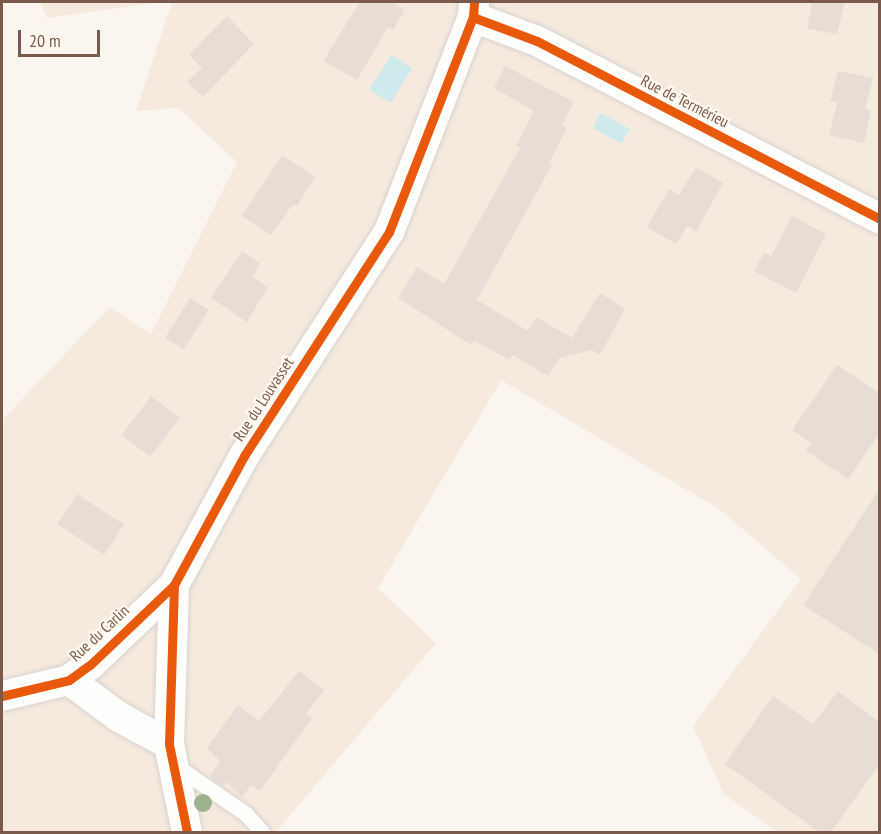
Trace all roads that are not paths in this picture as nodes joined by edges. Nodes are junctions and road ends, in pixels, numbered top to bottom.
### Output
1 (473, 9) edge
2 (879, 219) edge
3 (174, 585) junction
4 (69, 680) junction
5 (2, 696) edge
6 (172, 755) junction
7 (187, 832) edge
8 (262, 832) edge

1 - 2 street, Rue de Termérieu
1 - 3 street, Rue du Louvasset
3 - 4 street, Rue du Carlin
3 - 6 street, Rue du Louvasset
4 - 5 street, Rue du Carlin
4 - 6 street
6 - 7 street, Rue du Louvasset
6 - 8 lane

